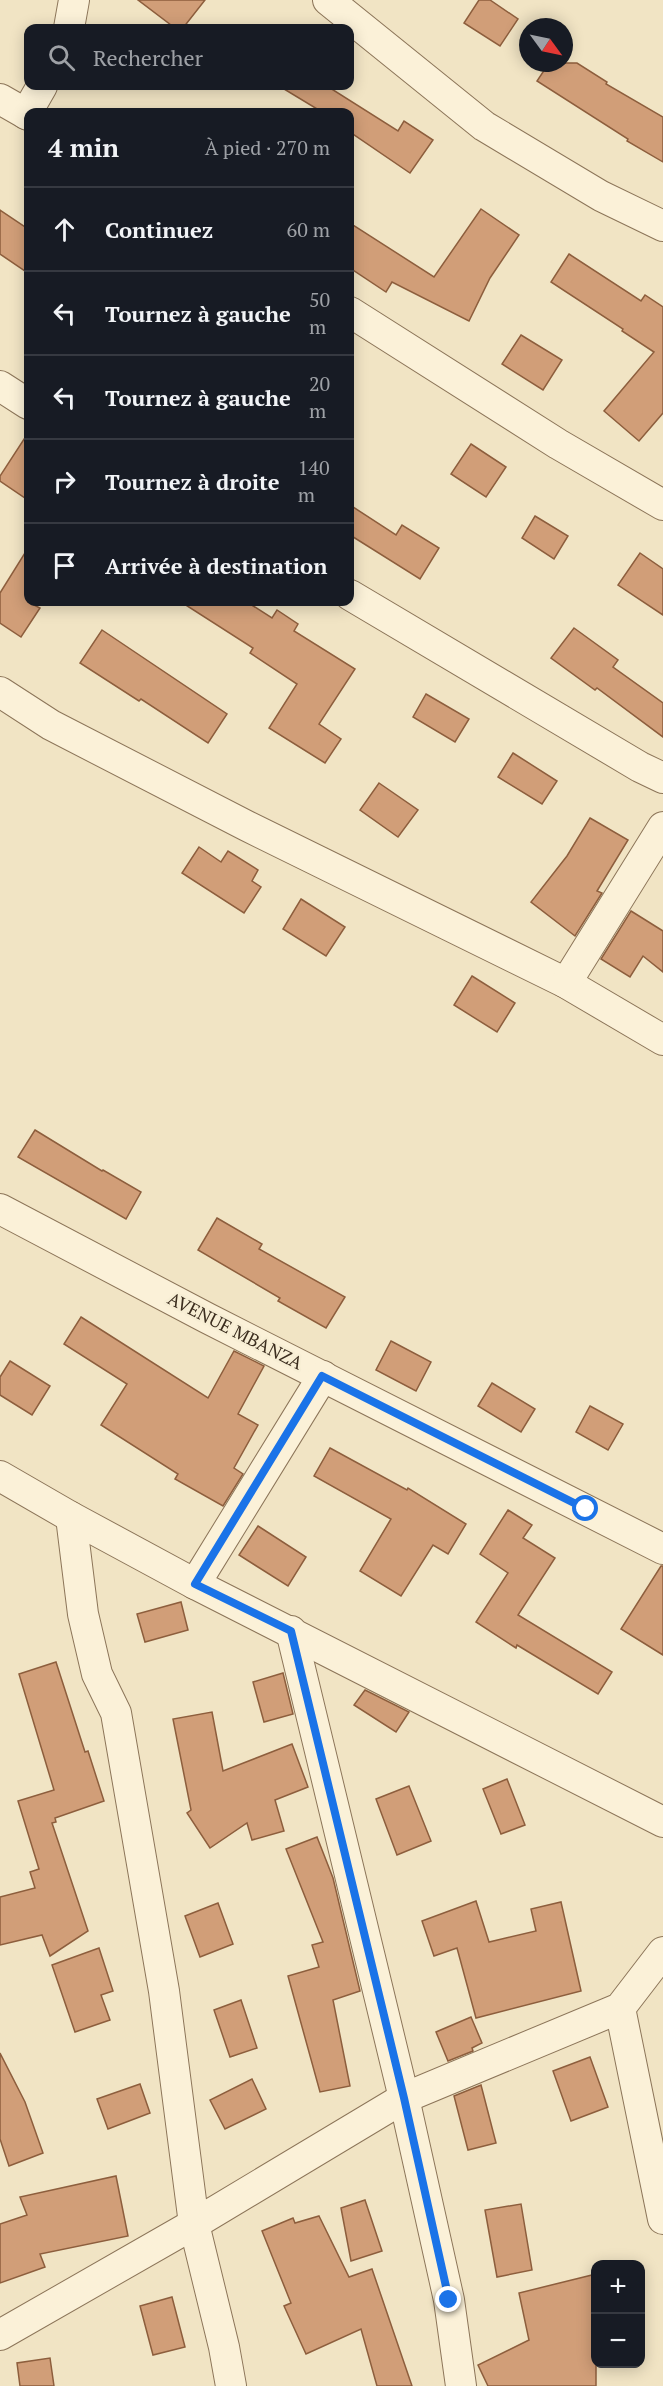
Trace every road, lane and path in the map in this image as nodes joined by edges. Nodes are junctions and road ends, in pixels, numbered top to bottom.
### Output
1 (74, 0) edge
2 (328, 0) edge
3 (70, 24) edge
4 (40, 90) edge
5 (0, 99) edge
6 (31, 108) edge
7 (24, 113) edge
8 (663, 226) edge
9 (354, 315) edge
10 (0, 386) edge
11 (24, 401) edge
12 (663, 505) edge
13 (354, 597) edge
14 (0, 692) edge
15 (663, 778) edge
16 (663, 827) edge
17 (566, 983) junction
18 (663, 1040) edge
19 (0, 1209) edge
20 (322, 1376) junction
21 (0, 1476) edge
22 (71, 1518) junction
23 (663, 1549) edge
24 (195, 1584) junction
25 (291, 1631) junction
26 (663, 1822) edge
27 (663, 1952) edge
28 (620, 2008) junction
29 (404, 2098) junction
30 (663, 2219) edge
31 (194, 2224) junction
32 (0, 2335) edge
33 (231, 2386) edge
34 (461, 2386) edge

1 - 3 street
2 - 8 street
4 - 6 street
5 - 7 street
9 - 12 street
10 - 11 street
13 - 15 street
14 - 17 street
16 - 17 street
17 - 18 street
19 - 20 street, AVENUE MBANZA
20 - 23 street, AVENUE MBANZA
20 - 24 street
21 - 22 street
22 - 24 street
22 - 31 street
24 - 25 street
25 - 26 street
25 - 29 street
27 - 28 street
28 - 29 street
28 - 30 street
29 - 31 street
29 - 34 street
31 - 32 street
31 - 33 street

